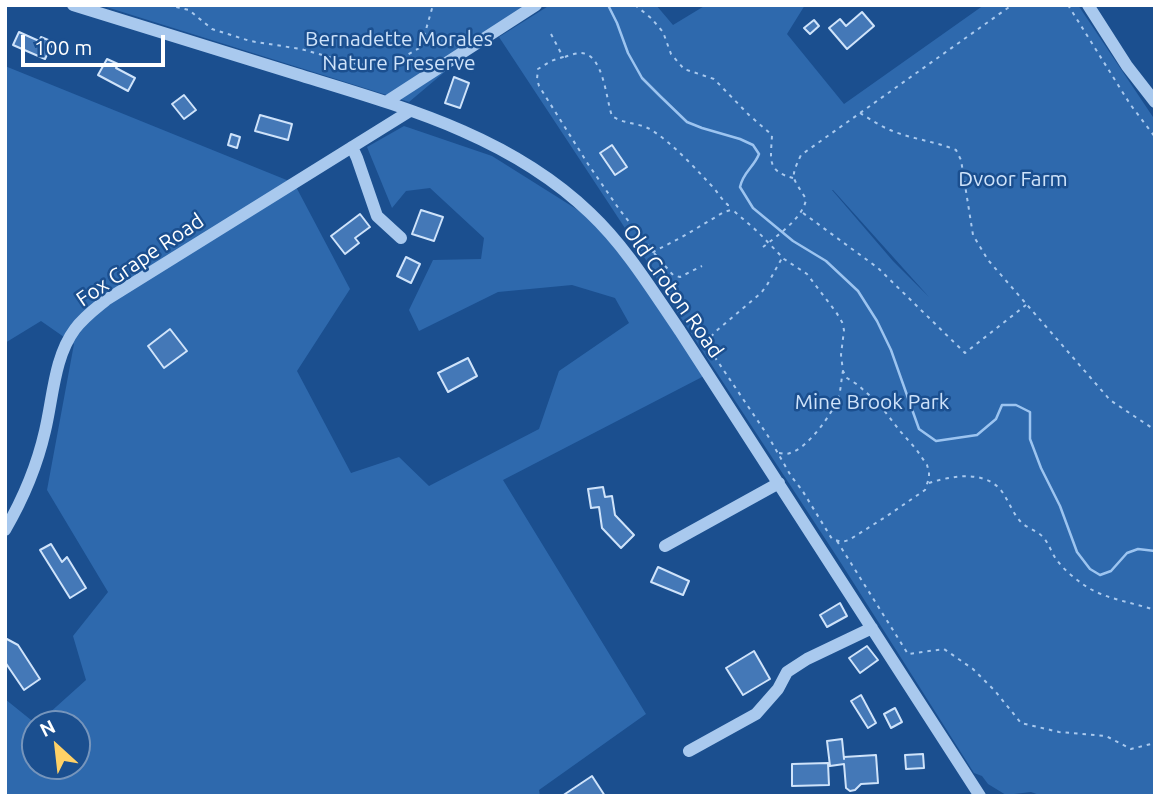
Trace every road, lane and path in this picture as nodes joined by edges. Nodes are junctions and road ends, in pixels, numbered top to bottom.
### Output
1 (73, 5) edge
2 (168, 5) edge
3 (433, 5) edge
4 (536, 5) edge
5 (635, 5) edge
6 (1012, 5) edge
7 (1069, 5) edge
8 (1088, 5) edge
9 (551, 34) dead end
10 (563, 57) junction
11 (386, 102) junction
12 (1155, 102) edge
13 (410, 111) junction
14 (860, 113) junction
15 (1155, 138) edge
16 (352, 147) junction
17 (793, 178) junction
18 (724, 212) junction
19 (802, 212) junction
20 (401, 238) dead end
21 (768, 243) junction
22 (763, 247) dead end
23 (653, 252) junction
24 (782, 257) junction
25 (702, 266) dead end
26 (1027, 305) junction
27 (843, 371) junction
28 (1155, 430) edge
29 (778, 452) junction
30 (779, 483) junction
31 (928, 483) junction
32 (5, 530) edge
33 (837, 541) junction
34 (665, 546) dead end
35 (1155, 610) edge
36 (872, 628) junction
37 (1155, 743) edge
38 (689, 751) dead end
39 (980, 796) edge

1 - 11 street, Old Croton Road
2 - 3 path
4 - 11 street
5 - 17 path
6 - 14 path
7 - 15 path
8 - 12 street
9 - 10 path
10 - 18 path
10 - 23 path
11 - 13 street, Old Croton Road
13 - 16 street, Fox Grape Road
13 - 30 street, Old Croton Road
14 - 17 path
14 - 26 path
16 - 20 street
16 - 32 street, Fox Grape Road
17 - 19 path
18 - 21 path
18 - 23 path
19 - 21 path
19 - 26 path
21 - 22 path
21 - 24 path
23 - 25 path
24 - 27 path
24 - 29 path
26 - 28 path
27 - 29 path
27 - 31 path
29 - 33 path
30 - 34 street
30 - 36 street, Old Croton Road
31 - 33 path
31 - 35 path
33 - 37 path
36 - 38 street
36 - 39 street, Old Croton Road

